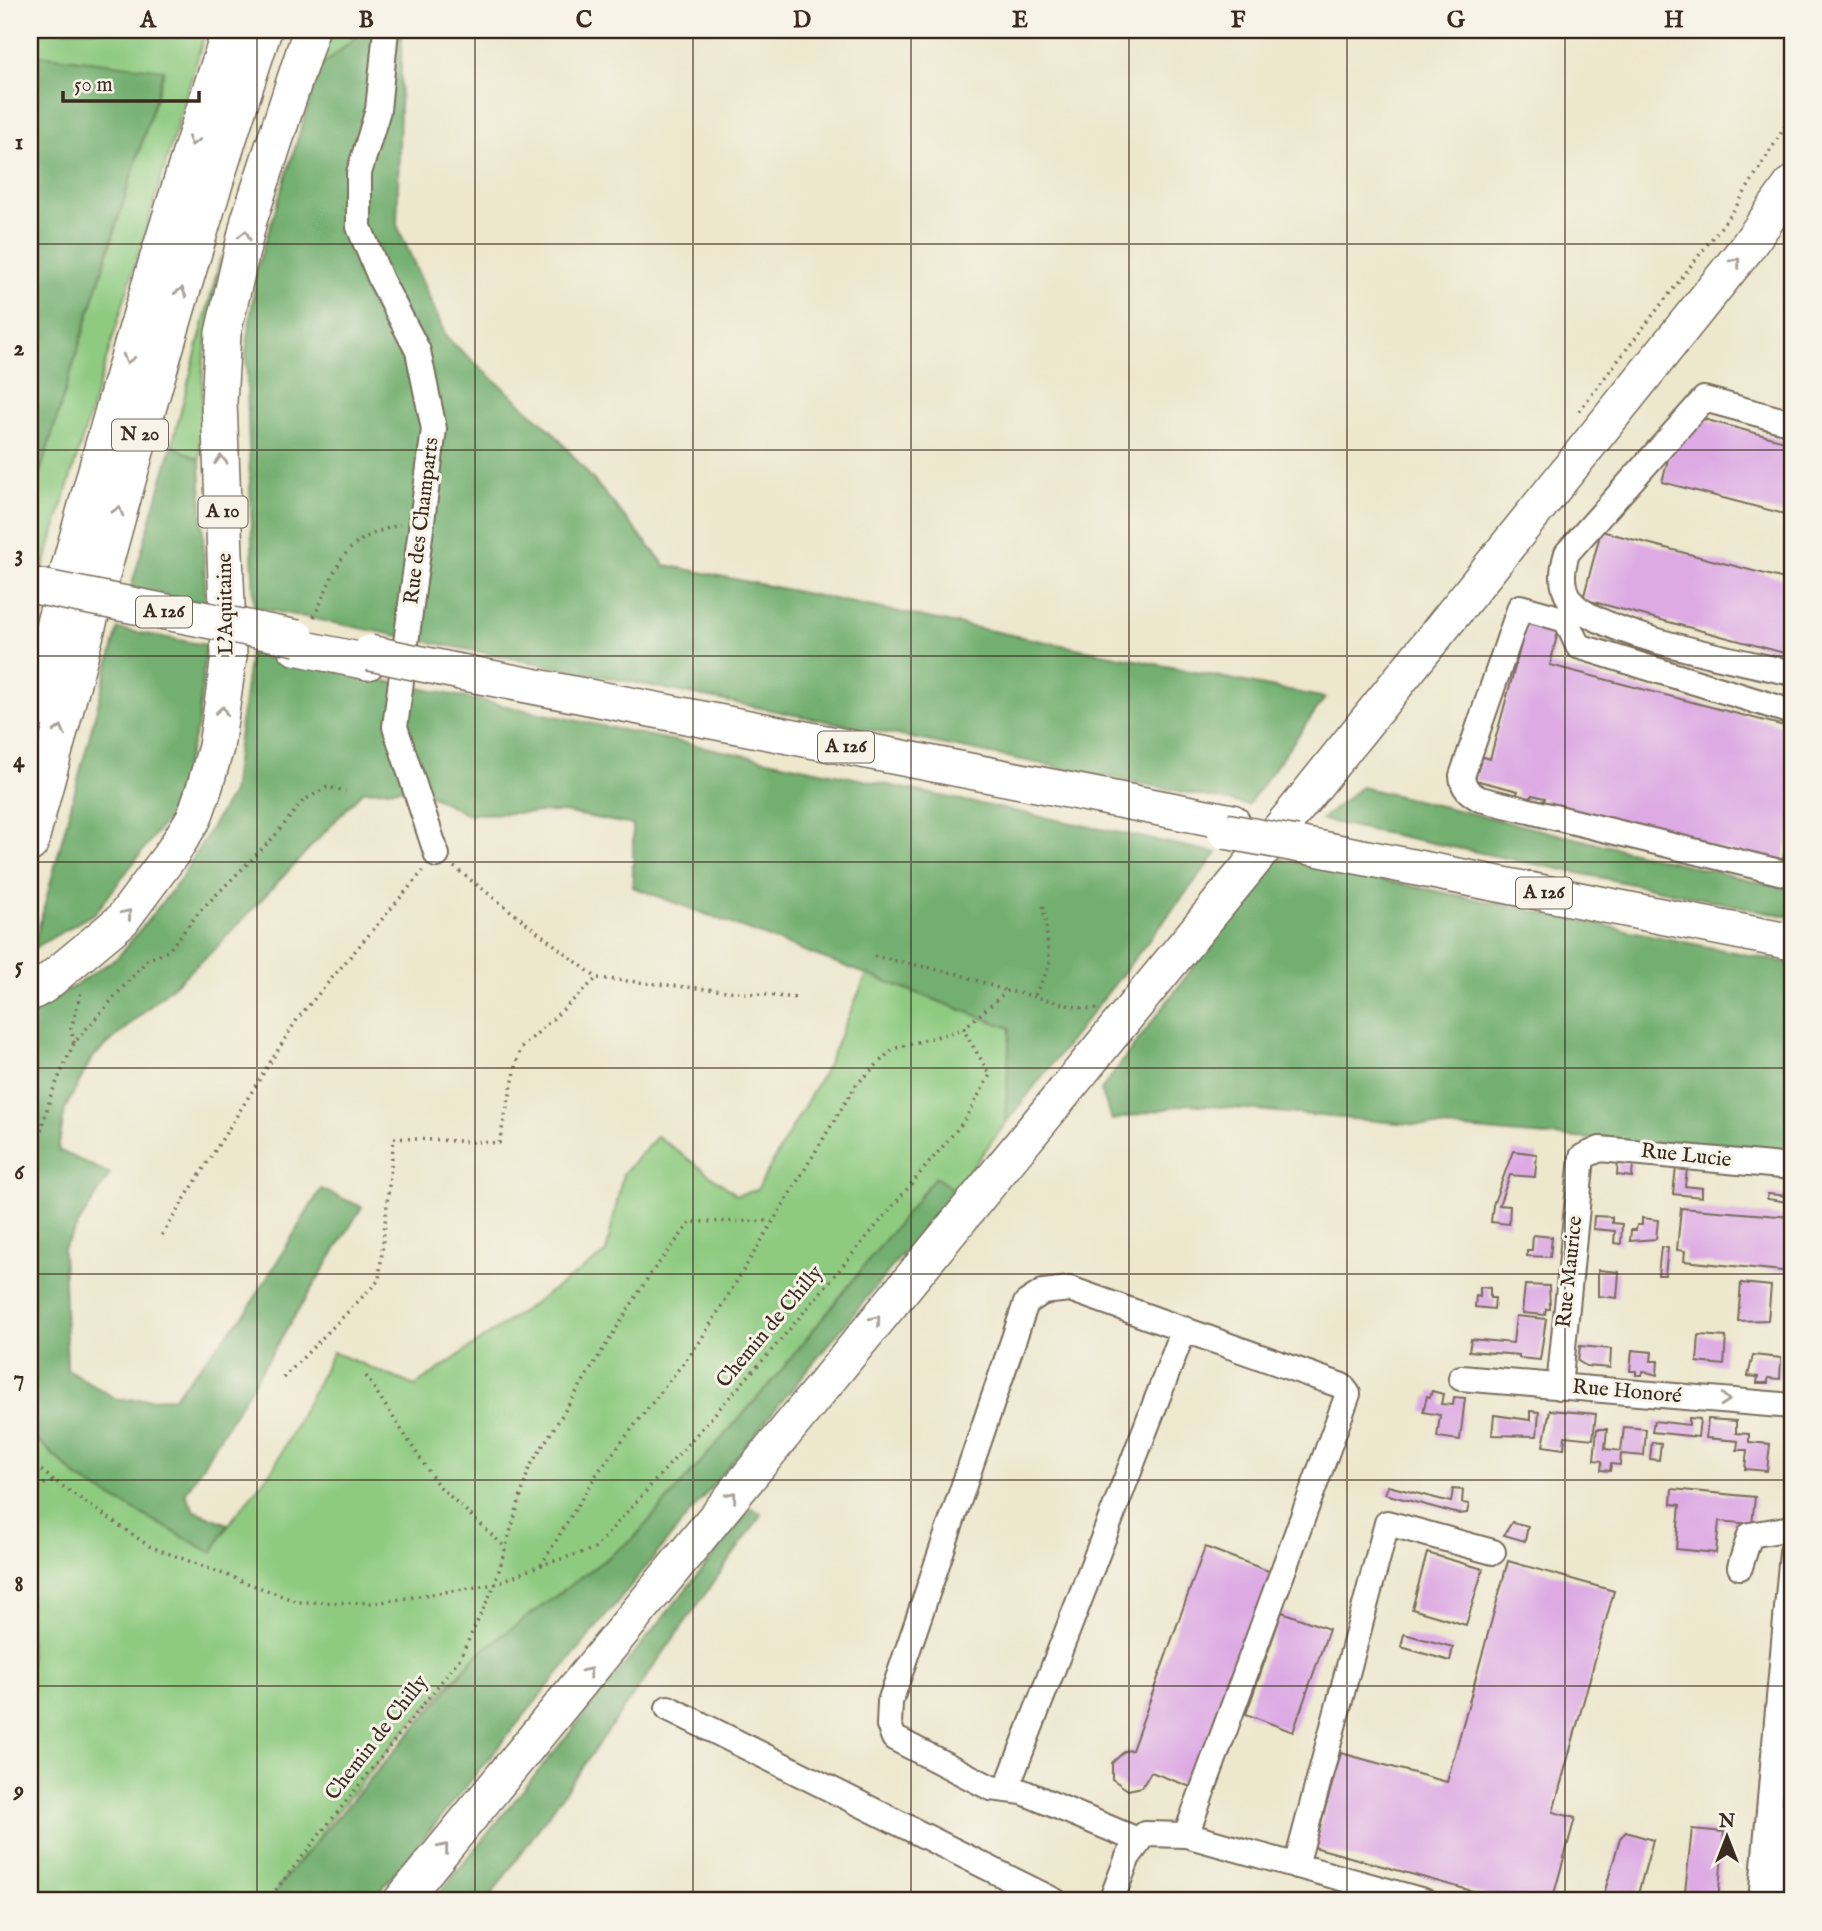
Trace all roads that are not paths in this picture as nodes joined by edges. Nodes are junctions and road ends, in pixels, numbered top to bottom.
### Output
1 (230, 30) edge
2 (264, 30) edge
3 (312, 30) edge
4 (386, 30) edge
5 (1792, 184) edge
6 (1792, 423) edge
7 (30, 586) edge
8 (30, 595) edge
9 (301, 637) junction
10 (1792, 673) edge
11 (1792, 712) edge
12 (30, 714) edge
13 (1299, 840) junction
14 (30, 844) edge
15 (437, 855) road end
16 (1792, 875) edge
17 (1792, 933) edge
18 (1792, 942) edge
19 (30, 992) edge
20 (1582, 1157) joint
21 (1792, 1167) edge
22 (1184, 1329) junction
23 (1461, 1377) dead end
24 (1559, 1387) junction
25 (1792, 1406) edge
26 (1792, 1528) edge
27 (1493, 1552) dead end
28 (1792, 1552) edge
29 (1740, 1567) dead end
30 (668, 1708) dead end
31 (1006, 1790) junction
32 (1792, 1822) edge
33 (1186, 1835) junction
34 (1140, 1841) junction
35 (1296, 1866) junction
36 (401, 1901) edge
37 (1055, 1901) edge
38 (1111, 1901) edge
39 (1424, 1901) edge
40 (1761, 1901) edge
41 (1785, 1901) edge

1 -> 12 highway, N 20
14 -> 2 highway, N 20
19 -> 3 highway, L'Aquitaine / A 10
4 - 15 street, Rue des Champarts
36 -> 5 highway
6 - 10 street
7 - 9 highway, A 126, bridge
8 - 9 highway, A 126
9 - 13 highway, A 126, bridge
11 - 16 street
13 - 17 highway, A 126
13 - 18 highway, A 126
20 - 21 street, Rue Lucie
20 - 24 street, Rue Maurice
22 - 31 street
22 - 31 street
22 - 33 street
23 - 24 street, Rue Honoré
24 -> 25 street, Rue Honoré
26 - 29 street
27 - 35 street
28 - 40 street
30 - 37 street
31 - 34 street
32 - 41 street
33 - 34 street
33 - 35 street
34 - 38 street
35 - 39 street

